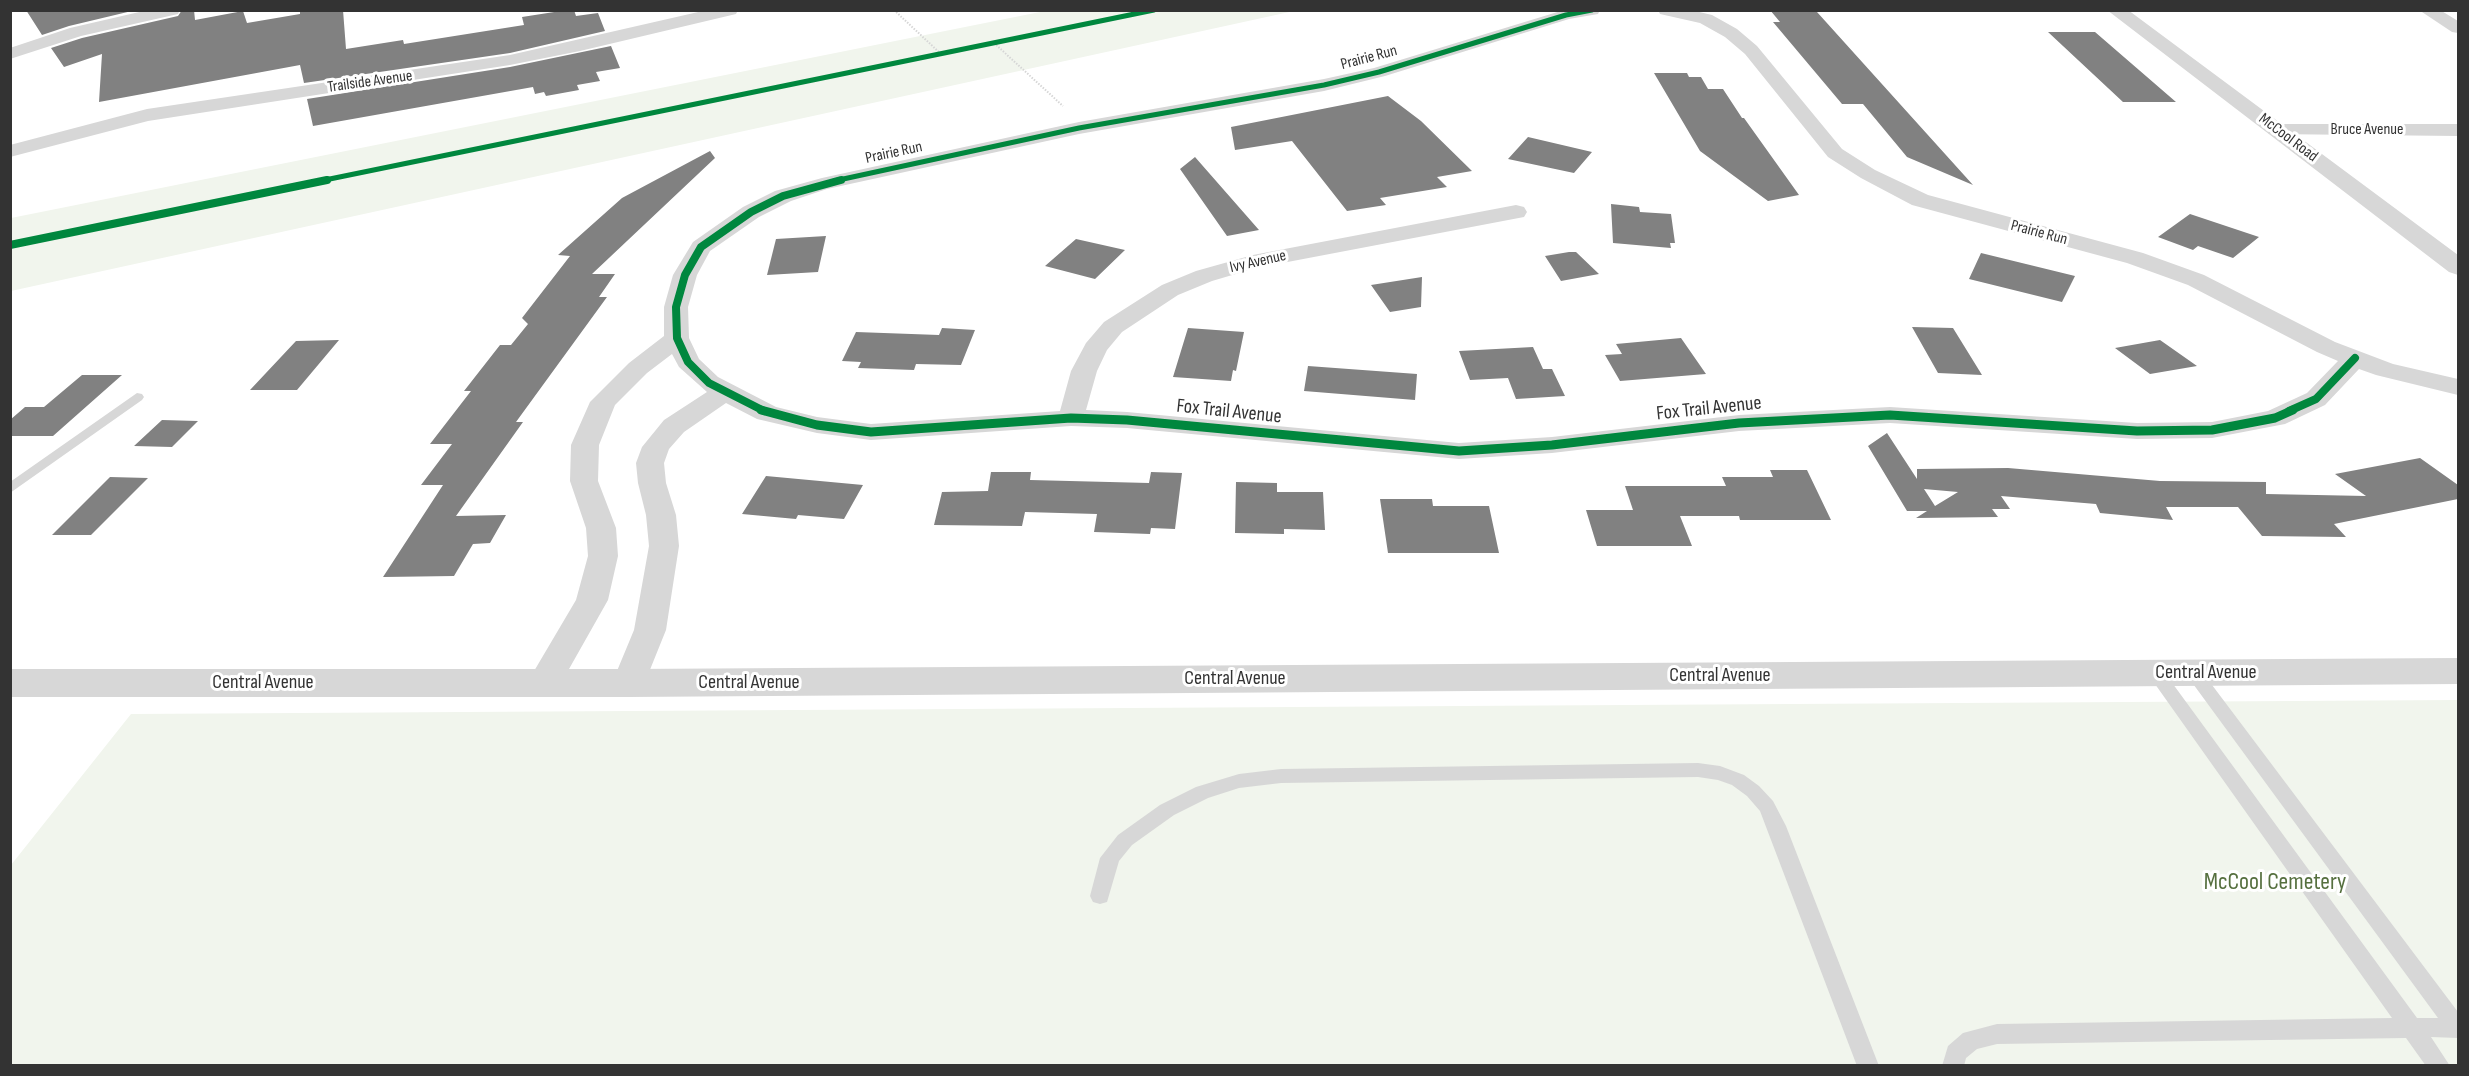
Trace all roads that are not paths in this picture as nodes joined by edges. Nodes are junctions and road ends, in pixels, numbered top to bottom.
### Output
1 (172, 10) edge
2 (730, 10) edge
3 (1592, 10) edge
4 (1666, 10) edge
5 (2116, 10) edge
6 (2427, 10) edge
7 (2458, 28) edge
8 (10, 54) edge
9 (2276, 130) junction
10 (2458, 130) edge
11 (10, 151) edge
12 (1516, 212) dead end
13 (2458, 267) edge
14 (677, 338) junction
15 (2355, 358) junction
16 (2458, 387) edge
17 (724, 392) junction
18 (137, 397) dead end
19 (1059, 419) junction
20 (10, 489) edge
21 (2458, 671) edge
22 (2156, 673) junction
23 (2194, 673) junction
24 (10, 683) edge
25 (544, 683) junction
26 (629, 683) junction
27 (1100, 896) dead end
28 (2458, 1027) edge
29 (2412, 1028) junction
30 (1868, 1065) edge
31 (1953, 1065) edge
32 (2439, 1065) edge

1 - 8 street
2 - 11 street, Trailside Avenue
3 - 14 street, Prairie Run
4 - 15 street, Prairie Run
5 - 9 street, McCool Road
6 - 7 street
9 - 10 street, Bruce Avenue
9 - 13 street, McCool Road
12 - 19 street, Ivy Avenue
14 - 17 street, Prairie Run
14 - 25 street
15 - 16 street, Prairie Run
15 - 19 street, Fox Trail Avenue
17 - 19 street, Prairie Run
17 - 26 street
18 - 20 lane
21 - 23 street, Central Avenue
22 - 23 street, Central Avenue
22 - 26 street, Central Avenue
22 - 29 lane
23 - 28 lane
24 - 25 street, Central Avenue
25 - 26 street, Central Avenue
27 - 30 lane
28 - 29 lane
29 - 31 lane
29 - 32 lane

